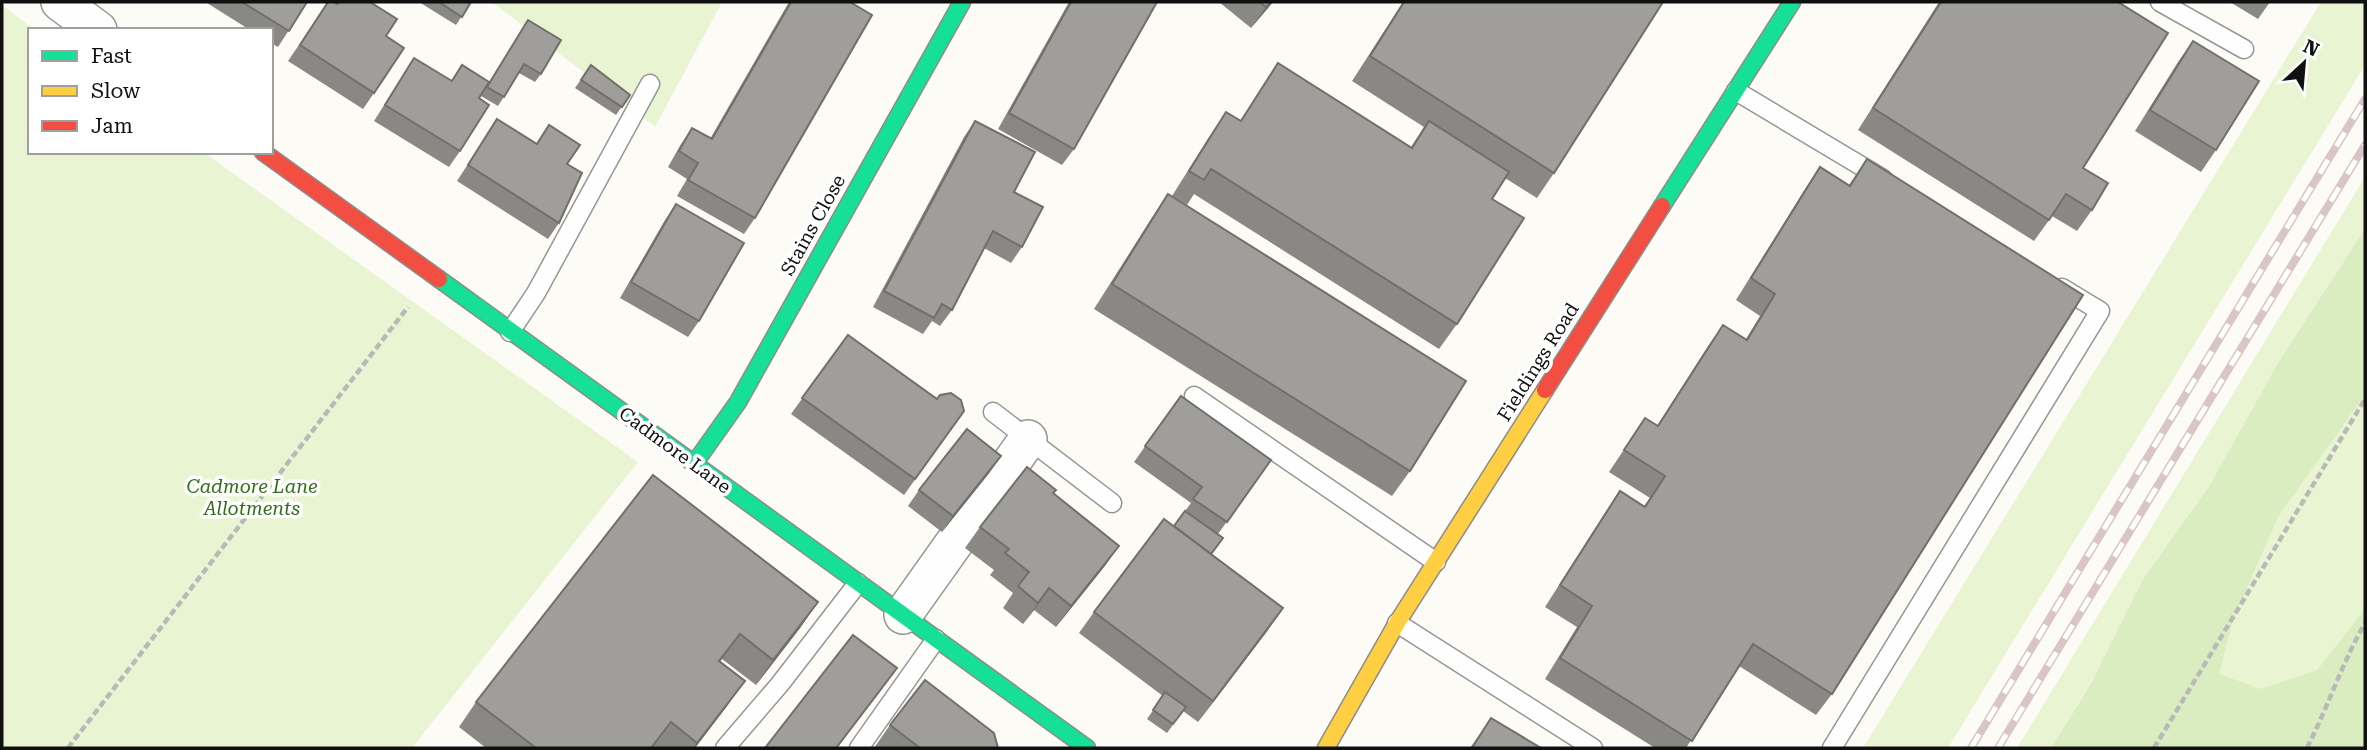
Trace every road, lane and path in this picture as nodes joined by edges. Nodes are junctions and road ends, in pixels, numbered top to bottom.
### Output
1 (60, 2) edge
2 (962, 2) edge
3 (1792, 2) edge
4 (2160, 2) edge
5 (95, 28) edge
6 (2244, 49) dead end
7 (650, 83) dead end
8 (1736, 90) junction
9 (266, 154) edge
10 (1900, 190) edge
11 (432, 276) junction
12 (2042, 276) edge
13 (510, 332) junction
14 (1194, 396) dead end
15 (2365, 399) edge
16 (993, 412) dead end
17 (1028, 439) junction
18 (694, 464) junction
19 (1112, 503) dead end
20 (1436, 562) junction
21 (858, 583) junction
22 (903, 615) junction
23 (1397, 623) junction
24 (2365, 623) edge
25 (936, 639) junction
26 (68, 748) edge
27 (725, 748) edge
28 (859, 748) edge
29 (1087, 748) edge
30 (1326, 748) edge
31 (1594, 748) edge
32 (1832, 748) edge
33 (2154, 748) edge
34 (2306, 748) edge

1 - 5 street
2 - 18 street, Stains Close
3 - 8 street, Fieldings Road
4 - 6 lane
7 - 13 lane
8 - 10 lane
8 - 20 street, Fieldings Road
9 - 11 street, Cadmore Lane
11 - 13 street, Cadmore Lane
11 - 26 path
12 - 32 lane
13 - 18 street, Cadmore Lane
14 - 20 lane
15 - 33 path
16 - 17 lane
17 - 19 lane
17 - 22 street
18 - 21 street, Cadmore Lane
20 - 23 street, Fieldings Road
21 - 22 street, Cadmore Lane
21 - 27 lane
22 - 25 street, Cadmore Lane
23 - 30 street, Fieldings Road
23 - 31 lane
24 - 34 path
25 - 28 lane
25 - 29 street, Cadmore Lane

